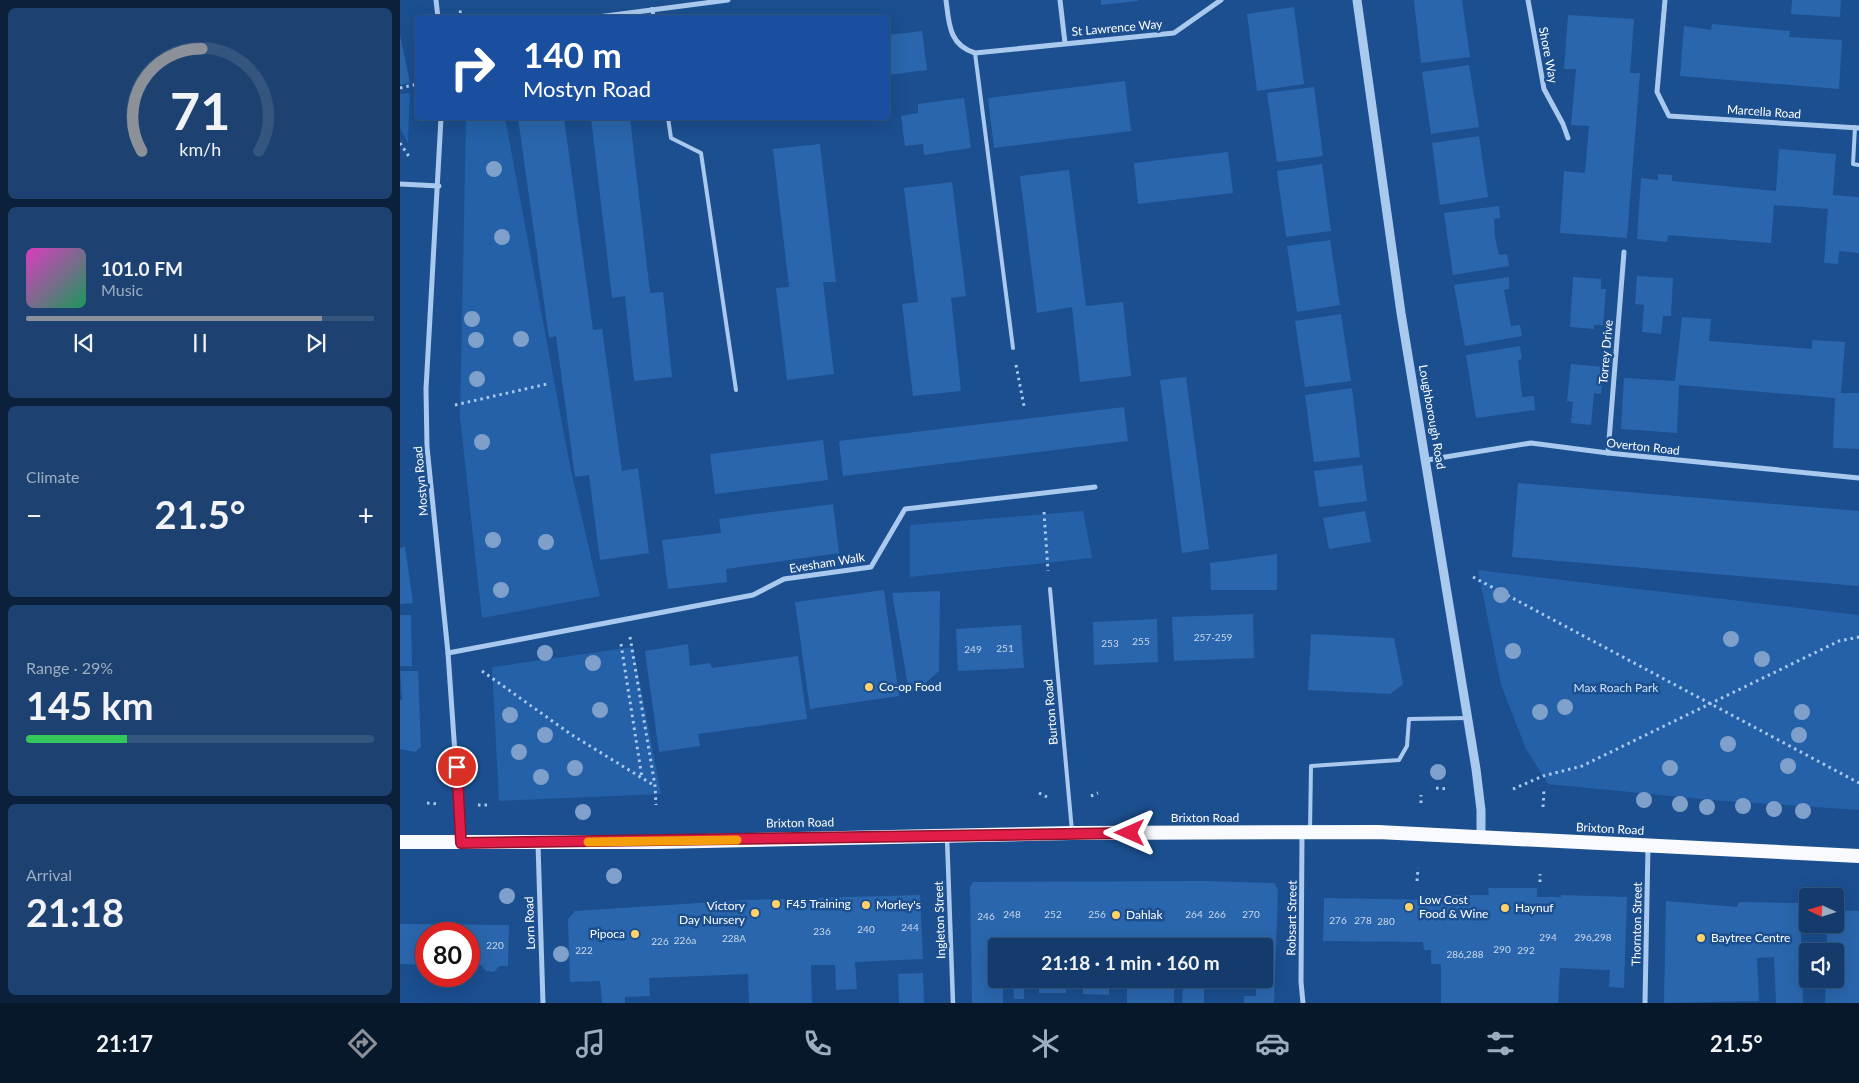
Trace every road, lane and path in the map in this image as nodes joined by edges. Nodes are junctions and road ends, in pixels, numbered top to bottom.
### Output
1 (436, 0) edge
2 (728, 0) edge
3 (946, 0) edge
4 (1060, 0) edge
5 (1222, 0) edge
6 (1357, 0) edge
7 (1528, 0) edge
8 (1665, 0) edge
9 (652, 9) junction
10 (438, 15) edge
11 (611, 15) edge
12 (653, 15) edge
13 (1065, 43) junction
14 (975, 53) junction
15 (415, 85) edge
16 (400, 88) edge
17 (441, 120) edge
18 (668, 120) edge
19 (1857, 127) edge
20 (1568, 138) dead end
21 (400, 143) edge
22 (410, 158) dead end
23 (1859, 165) edge
24 (400, 184) edge
25 (439, 186) junction
26 (1624, 252) dead end
27 (1012, 348) joint
28 (547, 384) dead end
29 (736, 390) dead end
30 (455, 405) dead end
31 (1024, 406) dead end
32 (1608, 453) junction
33 (1427, 460) junction
34 (1859, 478) edge
35 (1095, 488) dead end
36 (1042, 495) junction
37 (1473, 577) dead end
38 (1050, 589) joint
39 (626, 618) junction
40 (1859, 637) edge
41 (621, 644) dead end
42 (448, 653) junction
43 (482, 671) dead end
44 (1712, 705) junction
45 (1468, 718) junction
46 (643, 779) junction
47 (1859, 783) edge
48 (655, 786) junction
49 (1436, 788) dead end
50 (1449, 789) dead end
51 (1513, 789) dead end
52 (1544, 790) dead end
53 (1039, 793) dead end
54 (1098, 793) dead end
55 (1421, 795) dead end
56 (1091, 796) dead end
57 (1047, 797) dead end
58 (427, 803) dead end
59 (1421, 803) dead end
60 (444, 805) dead end
61 (656, 805) dead end
62 (1543, 807) dead end
63 (1072, 833) junction
64 (1306, 833) junction
65 (946, 836) junction
66 (1481, 837) junction
67 (400, 842) edge
68 (538, 842) junction
69 (461, 843) junction
70 (1648, 846) junction
71 (1859, 856) edge
72 (1418, 868) dead end
73 (1540, 874) dead end
74 (1418, 881) dead end
75 (1540, 882) dead end
76 (543, 1003) edge
77 (953, 1003) edge
78 (1303, 1003) edge
79 (1645, 1003) edge

1 - 10 street
2 - 9 street
3 - 14 street
4 - 13 street, St Lawrence Way
5 - 13 street, St Lawrence Way
6 - 33 street, Loughborough Road
7 - 20 street, Shore Way
8 - 19 street, Marcella Road
9 - 11 street
9 - 12 lane
13 - 14 street, St Lawrence Way
14 - 27 lane
15 - 16 path
17 - 25 street, Mostyn Road
18 - 29 lane
19 - 23 lane
21 - 22 path
24 - 25 street
25 - 42 street, Mostyn Road
26 - 32 street, Torrey Drive
27 - 31 path
28 - 30 path
32 - 33 street, Overton Road
32 - 34 street, Overton Road
33 - 45 street, Loughborough Road
35 - 36 street, Evesham Walk
36 - 38 path
36 - 39 street, Evesham Walk
37 - 44 path
38 - 63 lane, Burton Road
39 - 42 street, Evesham Walk
39 - 48 path
40 - 44 path
41 - 46 path
42 - 69 street, Mostyn Road
43 - 46 path
44 - 47 path
44 - 51 path
45 - 64 lane
45 - 66 street, Loughborough Road
46 - 48 path
48 - 61 path
49 - 50 path
52 - 62 path
53 - 57 path
54 - 56 path
55 - 59 path
58 - 60 path
63 - 64 highway, Brixton Road
63 - 65 highway, Brixton Road
64 - 66 highway, Brixton Road
64 - 78 street, Robsart Street
65 - 68 highway, Brixton Road
65 - 77 street, Ingleton Street
66 - 70 highway, Brixton Road
67 - 69 highway, Brixton Road
68 - 69 highway, Brixton Road
68 - 76 street, Lorn Road
70 - 71 highway, Brixton Road
70 - 79 street, Thornton Street
72 - 74 path
73 - 75 path

